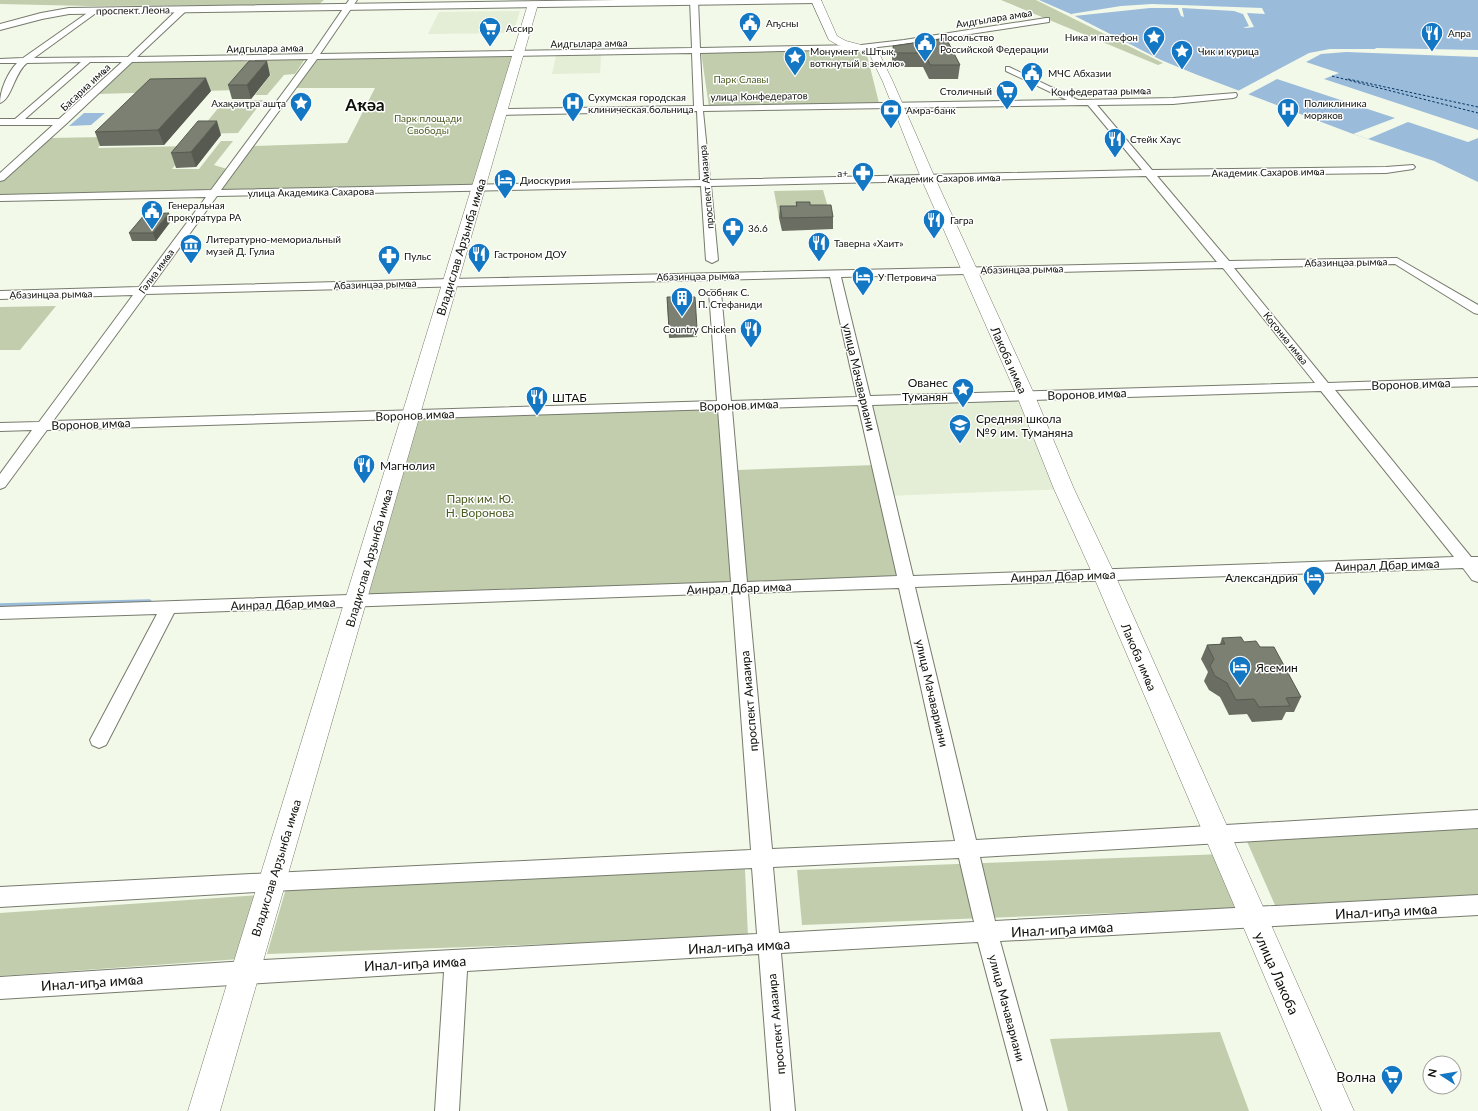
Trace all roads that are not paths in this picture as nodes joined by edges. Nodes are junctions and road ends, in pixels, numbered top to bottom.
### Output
1 (817, 0) edge
2 (694, 1) edge
3 (534, 2) edge
4 (350, 4) edge
5 (183, 9) junction
6 (93, 11) junction
7 (1046, 20) dead end
8 (1, 27) edge
9 (861, 47) junction
10 (697, 50) junction
11 (518, 54) junction
12 (313, 58) junction
13 (131, 59) junction
14 (25, 60) junction
15 (88, 60) junction
16 (0, 61) edge
17 (1008, 69) dead end
18 (1233, 95) dead end
19 (0, 100) edge
20 (1084, 102) junction
21 (897, 105) junction
22 (699, 111) junction
23 (501, 112) junction
24 (0, 122) edge
25 (17, 122) junction
26 (63, 122) junction
27 (1410, 167) dead end
28 (1148, 173) junction
29 (0, 178) edge
30 (928, 178) junction
31 (706, 184) junction
32 (478, 189) junction
33 (213, 194) junction
34 (0, 198) edge
35 (712, 260) dead end
36 (1226, 265) junction
37 (969, 271) junction
38 (835, 274) junction
39 (450, 282) junction
40 (140, 292) junction
41 (715, 292) dead end
42 (0, 295) edge
43 (1478, 310) edge
44 (1478, 382) edge
45 (1326, 387) junction
46 (1026, 396) junction
47 (864, 401) junction
48 (724, 406) junction
49 (411, 415) junction
50 (43, 426) junction
51 (0, 427) edge
52 (0, 484) edge
53 (1472, 562) edge
54 (1104, 575) junction
55 (1478, 576) edge
56 (906, 582) junction
57 (740, 588) junction
58 (356, 602) junction
59 (168, 608) junction
60 (0, 613) edge
61 (99, 740) dead end
62 (1478, 819) edge
63 (1216, 835) junction
64 (968, 849) junction
65 (763, 858) junction
66 (272, 882) junction
67 (0, 897) edge
68 (1478, 905) edge
69 (1253, 919) junction
70 (988, 933) junction
71 (770, 944) junction
72 (457, 961) junction
73 (246, 972) junction
74 (0, 988) edge
75 (204, 1111) edge
76 (447, 1111) edge
77 (783, 1111) edge
78 (1035, 1111) edge
79 (1338, 1111) edge

1 - 2 highway, проспект Леона
1 - 9 main road, Лакоба имҩа
2 - 3 highway, проспект Леона
2 - 10 street, проспект Аиааира
3 - 4 highway, проспект Леона
3 - 11 main road, Владислав Арӡынба имҩа
4 - 5 highway, проспект Леона
4 - 12 street, Гәлиа имҩа
5 - 6 highway, проспект Леона
5 - 13 street, Басариа имҩа
6 - 8 highway, проспект Леона
6 - 14 street
7 - 9 street, Аидгылара амҩа
9 - 10 street, Аидгылара амҩа
9 - 21 main road, Лакоба имҩа
10 - 11 street, Аидгылара амҩа
10 - 22 street, проспект Аиааира
11 - 12 street, Аидгылара амҩа
11 - 23 main road, Владислав Арӡынба имҩа
12 - 13 street, Аидгылара амҩа
12 - 33 street, Гәлиа имҩа
13 - 15 street, Аидгылара амҩа
13 - 26 street, Басариа имҩа
14 - 15 street, Аидгылара амҩа
14 - 16 street, Аидгылара амҩа
14 - 19 street
15 - 25 street
17 - 20 street
18 - 20 street, Конфедератаа рымҩа
20 - 21 street, Конфедератаа рымҩа
20 - 28 street, Коӷониа имҩа
21 - 22 street, улица Конфедератов
21 - 30 main road, Лакоба имҩа
22 - 23 street, улица Конфедератов
22 - 31 street, проспект Аиааира
23 - 32 main road, Владислав Арӡынба имҩа
24 - 25 street
25 - 26 street
26 - 29 street, Басариа имҩа
27 - 28 street, Академик Сахаров имҩа
28 - 30 street, Академик Сахаров имҩа
28 - 36 street, Коӷониа имҩа
30 - 31 street, Академик Сахаров имҩа
30 - 37 main road, Лакоба имҩа
31 - 32 street, Академик Сахаров имҩа
31 - 35 street, проспект Аиааира
32 - 33 street, улица Академика Сахарова
32 - 39 main road, Владислав Арӡынба имҩа
33 - 34 street, улица Академика Сахарова
33 - 40 street, Гәлиа имҩа
36 - 37 street, Абазинцәа рымҩа
36 - 43 street, Абазинцәа рымҩа
36 - 45 street, Коӷониа имҩа
37 - 38 street, Абазинцәа рымҩа
37 - 46 main road, Лакоба имҩа
38 - 39 street, Абазинцәа рымҩа
38 - 47 street, улица Мачавариани
39 - 40 street, Абазинцәа рымҩа
39 - 49 main road, Владислав Арӡынба имҩа
40 - 42 street, Абазинцәа рымҩа
40 - 50 street, Гәлиа имҩа
41 - 48 street, проспект Аиааира
44 - 45 street, Воронов имҩа
45 - 46 street, Воронов имҩа
45 - 53 street, Коӷониа имҩа
46 - 47 street, Воронов имҩа
46 - 54 main road, Лакоба имҩа
47 - 48 street, Воронов имҩа
47 - 56 street, улица Мачавариани
48 - 49 street, Воронов имҩа
48 - 57 street, проспект Аиааира
49 - 50 street, Воронов имҩа
49 - 58 main road, Владислав Арӡынба имҩа
50 - 51 street, Воронов имҩа
50 - 52 street, Гәлиа имҩа
53 - 54 street, Аинрал Дбар имҩа
53 - 55 street, Коӷониа имҩа
54 - 56 street, Аинрал Дбар имҩа
54 - 63 main road, Лакоба имҩа
56 - 57 street, Аинрал Дбар имҩа
56 - 64 street, улица Мачавариани
57 - 58 street, Аинрал Дбар имҩа
57 - 65 street, проспект Аиааира
58 - 59 street, Аинрал Дбар имҩа
58 - 66 main road, Владислав Арӡынба имҩа
59 - 60 street, Аинрал Дбар имҩа
59 - 61 street
62 - 63 street
63 - 64 street
63 - 69 main road, улица Лакоба
64 - 65 street
64 - 70 street, улица Мачавариани
65 - 66 street
65 - 71 street, проспект Аиааира
66 - 67 street
66 - 73 main road, Владислав Арӡынба имҩа
68 - 69 street, Инал-иҧа имҩа
69 - 70 street, Инал-иҧа имҩа
69 - 79 main road, улица Лакоба
70 - 71 street, Инал-иҧа имҩа
70 - 78 street, улица Мачавариани
71 - 72 street, Инал-иҧа имҩа
71 - 77 street, проспект Аиааира
72 - 73 street, Инал-иҧа имҩа
72 - 76 street
73 - 74 street, Инал-иҧа имҩа
73 - 75 main road, Владислав Арӡынба имҩа

